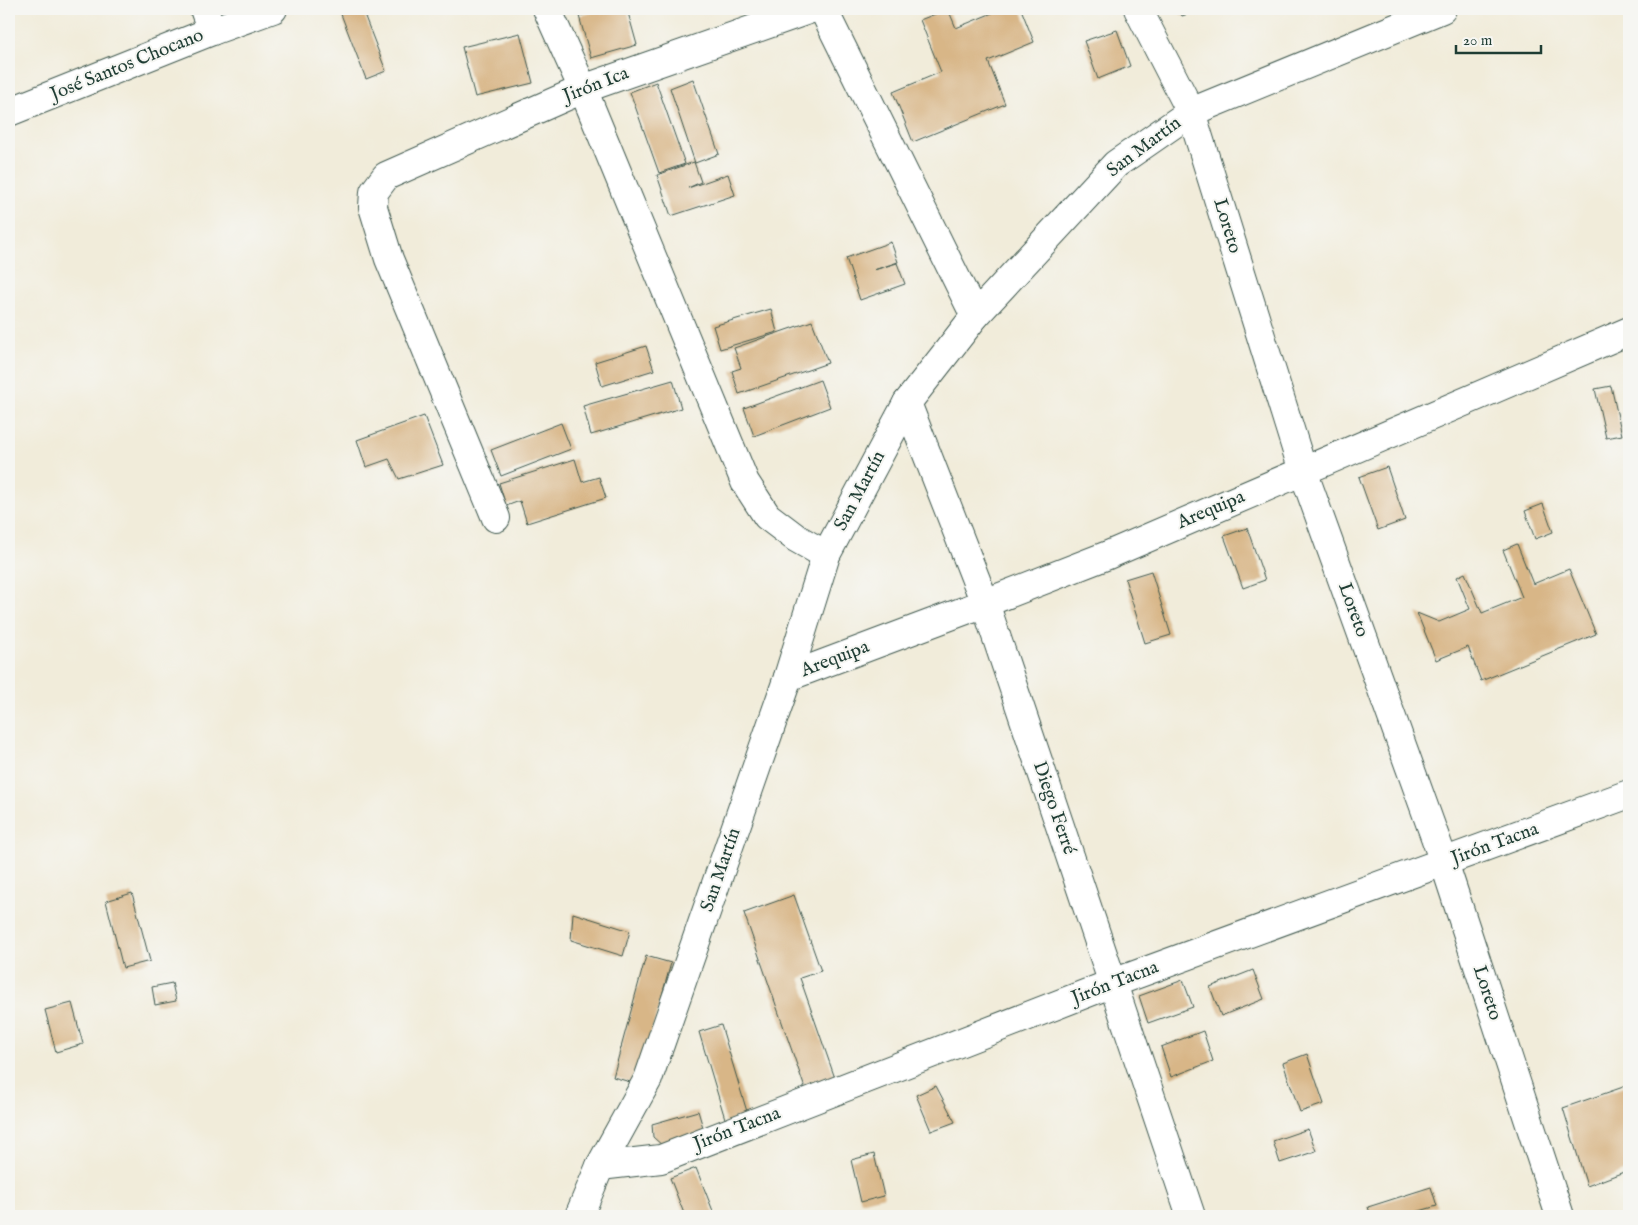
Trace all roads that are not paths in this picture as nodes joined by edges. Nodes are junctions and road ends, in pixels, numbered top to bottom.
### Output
1 (273, 9) edge
2 (547, 9) edge
3 (811, 9) edge
4 (823, 9) edge
5 (1138, 9) edge
6 (1442, 9) edge
7 (208, 20) edge
8 (583, 88) junction
9 (9, 112) edge
10 (1191, 112) junction
11 (975, 316) junction
12 (1629, 331) edge
13 (907, 403) junction
14 (1303, 471) junction
15 (496, 518) dead end
16 (826, 555) junction
17 (985, 603) junction
18 (788, 677) junction
19 (1629, 794) edge
20 (1444, 862) junction
21 (1113, 983) junction
22 (600, 1166) junction
23 (579, 1216) edge
24 (1191, 1216) edge
25 (1560, 1216) edge

1 - 7 street, José Santos Chocano
2 - 8 street
3 - 8 street, Jirón Ica
4 - 11 street
5 - 10 street, Loreto
6 - 10 street, San Martín
7 - 9 street, José Santos Chocano
8 - 15 street, Jirón Ica
8 - 16 street
10 - 11 street, San Martín
10 - 14 street, Loreto
11 - 13 street, San Martín
12 - 14 street, Arequipa
13 - 16 street, San Martín
13 - 17 street, Diego Ferré
14 - 17 street, Arequipa
14 - 20 street, Loreto
16 - 18 street, San Martín
17 - 18 street, Arequipa
17 - 21 street, Diego Ferré
18 - 22 street, San Martín
19 - 20 street, Jirón Tacna
20 - 21 street, Jirón Tacna
20 - 25 street, Loreto
21 - 22 street, Jirón Tacna
21 - 24 street, Diego Ferré
22 - 23 street, San Martín

